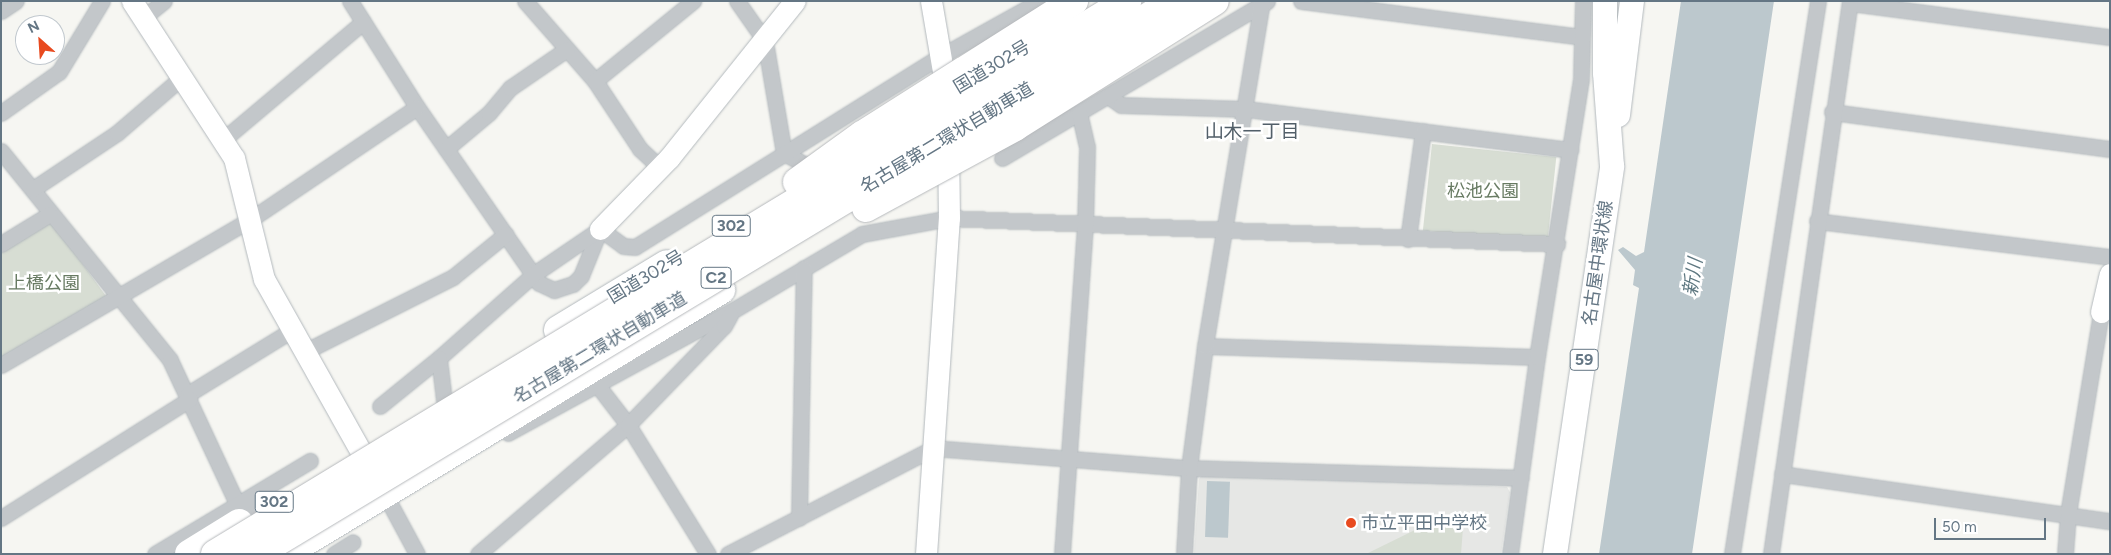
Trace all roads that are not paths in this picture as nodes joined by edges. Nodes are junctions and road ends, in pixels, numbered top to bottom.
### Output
1 (16, 1) edge
2 (102, 1) edge
3 (164, 1) edge
4 (350, 1) edge
5 (526, 1) edge
6 (693, 1) edge
7 (737, 1) edge
8 (795, 1) edge
9 (931, 1) edge
10 (1074, 1) edge
11 (1103, 1) edge
12 (1127, 1) edge
13 (1174, 1) edge
14 (1194, 1) edge
15 (1215, 1) edge
16 (1583, 1) edge
17 (1605, 1) edge
18 (1632, 1) edge
19 (1818, 1) edge
20 (1264, 2) edge
21 (1309, 2) edge
22 (1850, 2) edge
23 (1034, 5) edge
24 (137, 10) edge
25 (1, 11) edge
26 (363, 22) junction
27 (1582, 37) junction
28 (2110, 37) edge
29 (765, 41) junction
30 (566, 50) junction
31 (941, 56) junction
32 (995, 65) junction
33 (182, 77) junction
34 (594, 81) junction
35 (947, 95) junction
36 (1108, 96) junction
37 (417, 107) junction
38 (1246, 109) junction
39 (1832, 112) junction
40 (1, 113) edge
41 (1079, 113) junction
42 (1423, 131) junction
43 (224, 139) junction
44 (446, 149) junction
45 (2110, 149) edge
46 (948, 150) junction
47 (1570, 150) junction
48 (1, 151) edge
49 (784, 153) junction
50 (1002, 158) dead end
51 (1612, 166) junction
52 (659, 167) junction
53 (819, 173) junction
54 (33, 190) junction
55 (50, 214) junction
56 (251, 218) junction
57 (949, 218) junction
58 (1817, 221) junction
59 (1085, 226) junction
60 (600, 229) junction
61 (1222, 230) junction
62 (506, 234) junction
63 (1408, 239) junction
64 (1, 244) edge
65 (1557, 244) junction
66 (2110, 258) edge
67 (804, 268) junction
68 (534, 274) junction
69 (2110, 274) edge
70 (117, 298) junction
71 (708, 298) junction
72 (624, 306) junction
73 (732, 311) junction
74 (2101, 312) joint
75 (292, 330) junction
76 (694, 332) junction
77 (1205, 346) junction
78 (304, 352) junction
79 (1537, 357) junction
80 (439, 358) junction
81 (577, 362) junction
82 (1, 365) edge
83 (598, 386) junction
84 (189, 397) junction
85 (444, 400) junction
86 (380, 406) dead end
87 (628, 425) junction
88 (485, 435) junction
89 (933, 448) junction
90 (360, 450) junction
91 (1068, 458) junction
92 (310, 461) dead end
93 (1189, 468) junction
94 (1782, 474) junction
95 (1521, 478) junction
96 (385, 495) junction
97 (250, 508) junction
98 (2068, 514) junction
99 (1, 518) edge
100 (799, 518) junction
101 (2110, 521) edge
102 (352, 542) dead end
103 (289, 553) edge
104 (155, 554) edge
105 (189, 554) edge
106 (215, 554) edge
107 (257, 554) edge
108 (334, 554) edge
109 (417, 554) edge
110 (478, 554) edge
111 (708, 554) edge
112 (728, 554) edge
113 (926, 554) edge
114 (1062, 554) edge
115 (1184, 554) edge
116 (1510, 554) edge
117 (1555, 554) edge
118 (1732, 554) edge
119 (1771, 554) edge
120 (2065, 554) edge

1 - 25 street
2 - 40 street
3 - 24 street
4 - 26 street
5 - 30 street
6 - 34 street
7 - 29 street
8 - 29 street
9 - 31 street
10 - 72 highway, bridge
11 - 32 highway, 国道302号 / 302
12 - 72 highway, 名古屋第二環状自動車道 / C2, bridge
13 - 81 highway, 名古屋第二環状自動車道 / C2, bridge
14 - 46 highway
15 - 81 highway, bridge
16 - 27 street
17 - 51 main road, 名古屋中環状線 / 59
18 - 51 main road
19 - 118 street
20 - 36 street
20 - 38 street
21 - 27 street
22 - 28 street
22 - 39 street
23 - 31 street
23 - 32 street
24 - 33 street
26 - 37 street
26 - 43 street
27 - 47 street
29 - 49 street
29 - 52 street
30 - 34 street
30 - 44 street
31 - 35 street
31 - 49 street
32 - 35 highway, 国道302号 / 302
33 - 43 street
33 - 54 street
34 - 52 street
35 - 46 street
35 - 53 highway, 国道302号 / 302
36 - 38 street
36 - 41 street
37 - 44 street
37 - 56 street
38 - 42 street
38 - 61 street
39 - 45 street
39 - 58 street
41 - 50 street
41 - 59 street
42 - 47 street
42 - 63 street
43 - 56 street
44 - 62 street
46 - 57 street
46 - 71 highway
47 - 65 street
48 - 54 street
49 - 53 street
49 - 60 street
51 - 117 main road, 名古屋中環状線 / 59
52 - 60 street
53 - 85 highway, 国道302号 / 302
54 - 55 street
55 - 64 street
55 - 70 street
56 - 70 street
56 - 75 street
57 - 59 street
57 - 67 street
57 - 89 street
58 - 66 street
58 - 94 street
59 - 61 street
59 - 91 street
60 - 68 street
60 - 68 street
61 - 63 street
61 - 77 street
62 - 68 street
62 - 78 street
63 - 65 street
65 - 79 street
67 - 73 street
67 - 100 street
68 - 80 street
69 - 74 street
70 - 82 street
70 - 84 street
71 - 76 street
71 - 88 highway
72 - 106 highway, 名古屋第二環状自動車道 / C2, bridge
73 - 76 street
73 - 87 street
74 - 98 street
75 - 78 street
75 - 84 street
76 - 83 street
77 - 79 street
77 - 93 street
78 - 90 street
79 - 95 street
80 - 85 street
80 - 86 street
81 - 107 highway, 名古屋第二環状自動車道 / C2, bridge
83 - 87 street
83 - 88 street
84 - 97 street
84 - 99 street
85 - 90 highway, 国道302号 / 302
87 - 110 street
87 - 111 street
88 - 96 highway
89 - 91 street
89 - 100 street
89 - 113 street
90 - 96 street
90 - 97 highway, 国道302号 / 302
91 - 93 street
91 - 114 street
92 - 97 street
93 - 95 street
93 - 115 street
94 - 98 street
94 - 119 street
95 - 116 street
96 - 103 highway
96 - 109 street
97 - 104 street
97 - 105 highway, 国道302号 / 302
98 - 101 street
98 - 120 street
100 - 112 street
102 - 108 street

